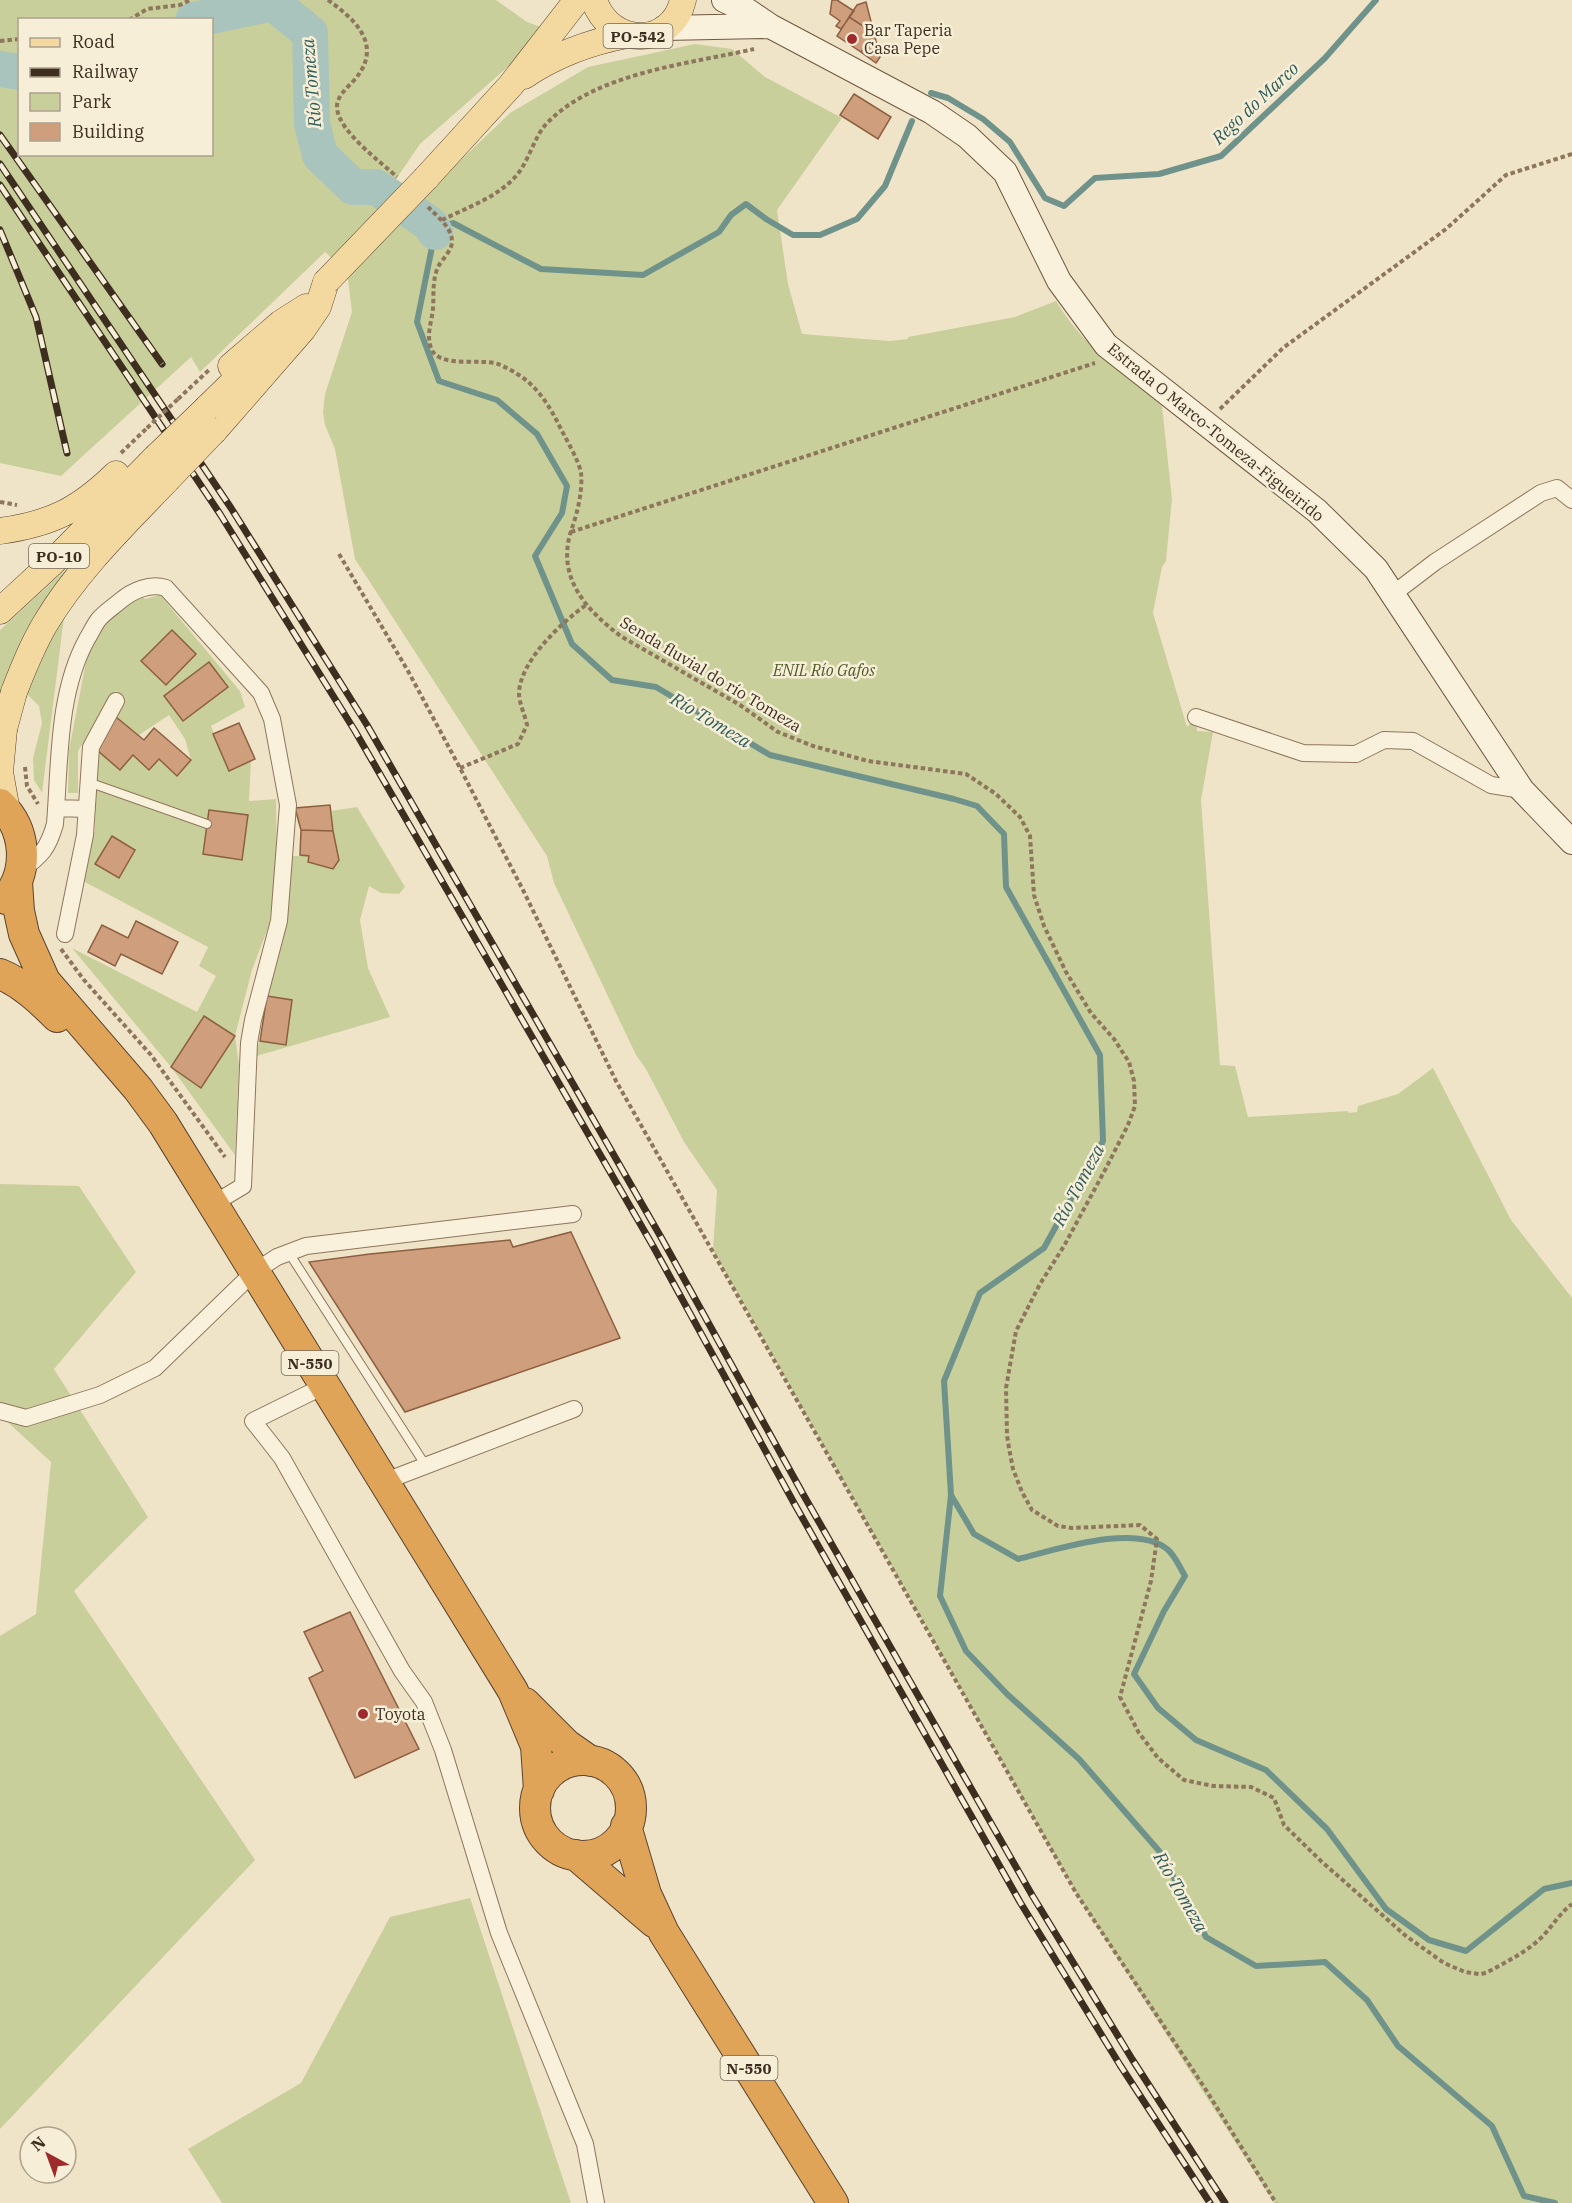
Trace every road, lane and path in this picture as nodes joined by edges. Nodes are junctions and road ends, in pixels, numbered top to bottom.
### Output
1 (190, 0) edge
2 (328, 0) edge
3 (577, 0) edge
4 (594, 0) edge
5 (682, 0) edge
6 (724, 0) edge
7 (132, 18) edge
8 (770, 26) junction
9 (664, 28) junction
10 (627, 35) junction
11 (18, 39) edge
12 (0, 41) edge
13 (756, 49) dead end
14 (511, 85) junction
15 (1572, 154) edge
16 (415, 181) junction
17 (427, 206) dead end
18 (442, 220) junction
19 (326, 282) junction
20 (1106, 345) junction
21 (199, 409) junction
22 (1204, 424) junction
23 (154, 452) junction
24 (116, 496) junction
25 (1572, 500) edge
26 (0, 531) edge
27 (571, 532) junction
28 (339, 554) dead end
29 (0, 588) edge
30 (1393, 594) junction
31 (586, 604) junction
32 (0, 611) edge
33 (116, 701) dead end
34 (1196, 717) dead end
35 (24, 764) dead end
36 (460, 768) junction
37 (88, 782) junction
38 (1522, 790) junction
39 (4, 807) edge
40 (87, 809) junction
41 (56, 816) junction
42 (207, 824) dead end
43 (1572, 842) edge
44 (12, 886) edge
45 (62, 938) joint
46 (0, 954) edge
47 (0, 974) edge
48 (45, 981) junction
49 (138, 1089) junction
50 (243, 1175) junction
51 (213, 1204) junction
52 (573, 1214) dead end
53 (289, 1253) junction
54 (254, 1272) junction
55 (324, 1386) junction
56 (573, 1409) dead end
57 (0, 1411) edge
58 (426, 1466) junction
59 (383, 1482) junction
60 (513, 1691) junction
61 (590, 1761) junction
62 (539, 1791) junction
63 (626, 1826) junction
64 (576, 1855) junction
65 (1572, 1904) edge
66 (664, 1933) junction
67 (596, 2203) edge
68 (833, 2203) edge
69 (1276, 2203) edge

1 - 7 path
2 - 16 path
3 - 14 main road
4 - 10 main road, PO-542
5 - 9 main road, PO-542
6 - 8 street, Estrada O Marco-Tomeza-Figueirido
8 - 9 street
8 - 20 street, Estrada O Marco-Tomeza-Figueirido
9 - 10 main road, PO-542
10 - 14 main road
11 - 12 path
13 - 18 path
14 - 16 main road
15 - 22 path
16 - 19 main road, bridge
17 - 18 path, Senda fluvial do río Tomeza
18 - 27 path, Senda fluvial do río Tomeza
19 - 21 main road
19 - 21 main road
20 - 22 street, Estrada O Marco-Tomeza-Figueirido
20 - 27 path
21 - 23 main road, bridge
21 - 23 main road
21 - 23 path, bridge
22 - 30 street, Estrada O Marco-Tomeza-Figueirido
23 - 24 main road
23 - 26 main road
23 - 39 main road, bridge
24 - 29 main road, PO-10
24 - 32 main road, PO-10
25 - 30 street
27 - 31 path, Senda fluvial do río Tomeza
28 - 36 path
30 - 38 street, Estrada O Marco-Tomeza-Figueirido
31 - 36 path
31 - 65 path, Senda fluvial do río Tomeza
33 - 37 street
34 - 38 street
35 - 41 path
36 - 69 path
37 - 40 street
37 - 42 lane
38 - 43 street, Estrada O Marco-Tomeza-Figueirido
39 - 44 highway, N-550
40 - 41 street
40 - 45 street
41 - 44 street
41 - 50 street
44 - 48 highway, N-550
45 - 50 path
46 - 48 highway, N-550
47 - 49 highway
48 - 49 highway, N-550
49 - 51 highway, N-550
50 - 51 street
51 - 54 highway, N-550
52 - 53 street
53 - 54 street
53 - 58 lane
54 - 55 highway, N-550
54 - 57 street
55 - 59 highway, N-550
55 - 67 street
56 - 58 street
58 - 59 street
59 - 60 highway, N-550
60 - 61 highway, N-550
60 - 62 highway, N-550
61 - 62 highway
61 - 63 highway, N-550
62 - 64 highway, N-550
63 - 64 highway
63 - 66 highway, N-550
64 - 66 highway, N-550
66 - 68 highway, N-550

